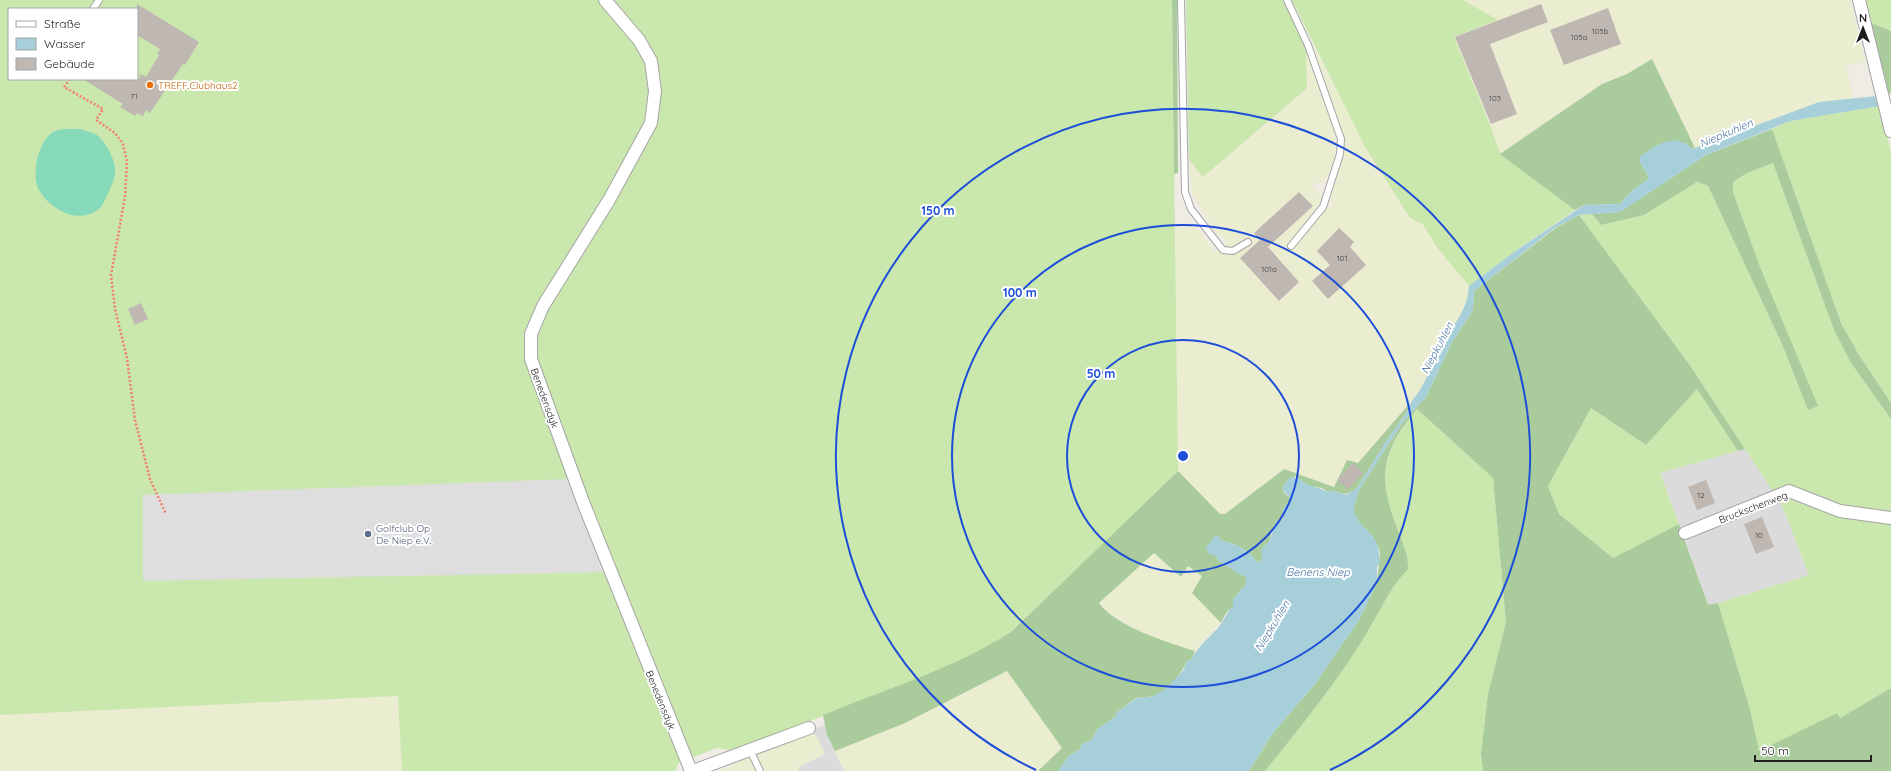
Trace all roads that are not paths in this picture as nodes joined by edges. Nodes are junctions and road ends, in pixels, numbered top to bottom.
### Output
1 (605, 0) edge
2 (1181, 0) edge
3 (1287, 0) edge
4 (1859, 0) edge
5 (1891, 131) edge
6 (1248, 242) dead end
7 (1291, 246) dead end
8 (1891, 518) edge
9 (1685, 533) dead end
10 (809, 728) dead end
11 (750, 750) junction
12 (692, 771) edge
13 (760, 771) edge

1 - 12 street, Benedensdyk
2 - 6 lane
3 - 7 lane
4 - 5 street
8 - 9 street, Bruckschenweg
10 - 11 street, Benedensdyk
11 - 12 street, Benedensdyk
11 - 13 lane

